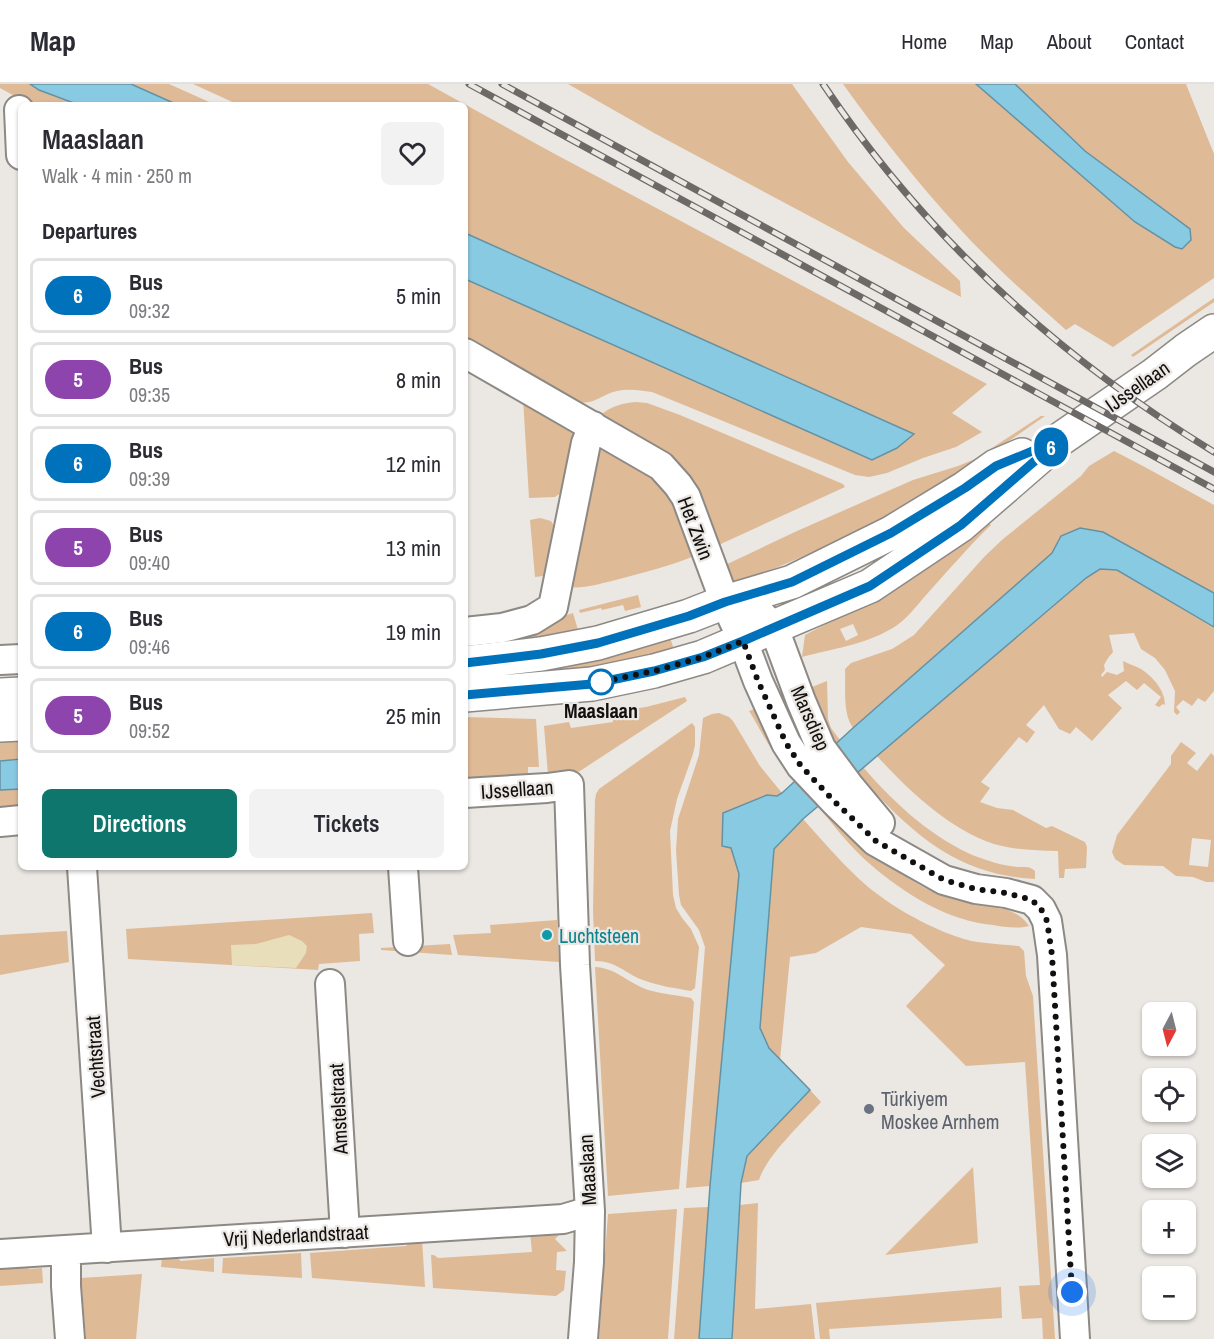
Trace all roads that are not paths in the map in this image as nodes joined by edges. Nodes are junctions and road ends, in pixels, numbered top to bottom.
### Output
1 (13, 106) edge
2 (18, 137) edge
3 (1214, 331) edge
4 (468, 355) edge
5 (589, 424) junction
6 (1059, 440) junction
7 (735, 599) junction
8 (774, 628) junction
9 (468, 632) edge
10 (743, 641) junction
11 (18, 659) edge
12 (0, 660) edge
13 (468, 663) edge
14 (18, 694) edge
15 (0, 695) edge
16 (468, 695) edge
17 (18, 724) edge
18 (0, 725) edge
19 (811, 757) junction
20 (568, 785) joint
21 (468, 793) edge
22 (18, 820) edge
23 (0, 822) edge
24 (82, 870) edge
25 (403, 870) edge
26 (408, 941) dead end
27 (330, 984) dead end
28 (590, 1211) junction
29 (345, 1233) junction
30 (107, 1248) junction
31 (66, 1250) junction
32 (0, 1254) edge
33 (70, 1339) edge
34 (584, 1339) edge
35 (1075, 1339) edge

1 - 2 street
3 - 6 main road, IJssellaan
4 - 5 street, Het Zwin
5 - 7 street, Het Zwin
5 - 9 street
6 - 7 main road, IJssellaan
6 - 8 main road, IJssellaan
7 - 8 street, Marsdiep
7 - 10 street, Het Zwin
7 - 13 main road, IJssellaan
8 - 10 main road, IJssellaan
8 - 19 street, Marsdiep
10 - 16 main road, IJssellaan
10 - 19 street, Marsdiep
11 - 12 street
14 - 15 main road
17 - 18 main road
19 - 35 street, Marsdiep
20 - 21 street, IJssellaan
20 - 28 street, Maaslaan
22 - 23 street
24 - 30 street, Vechtstraat
25 - 26 street
27 - 29 street, Amstelstraat
28 - 29 street, Vrij Nederlandstraat
28 - 34 street, Maaslaan
29 - 30 street, Vrij Nederlandstraat
30 - 31 street, Vrij Nederlandstraat
31 - 32 street, Vrij Nederlandstraat
31 - 33 street

